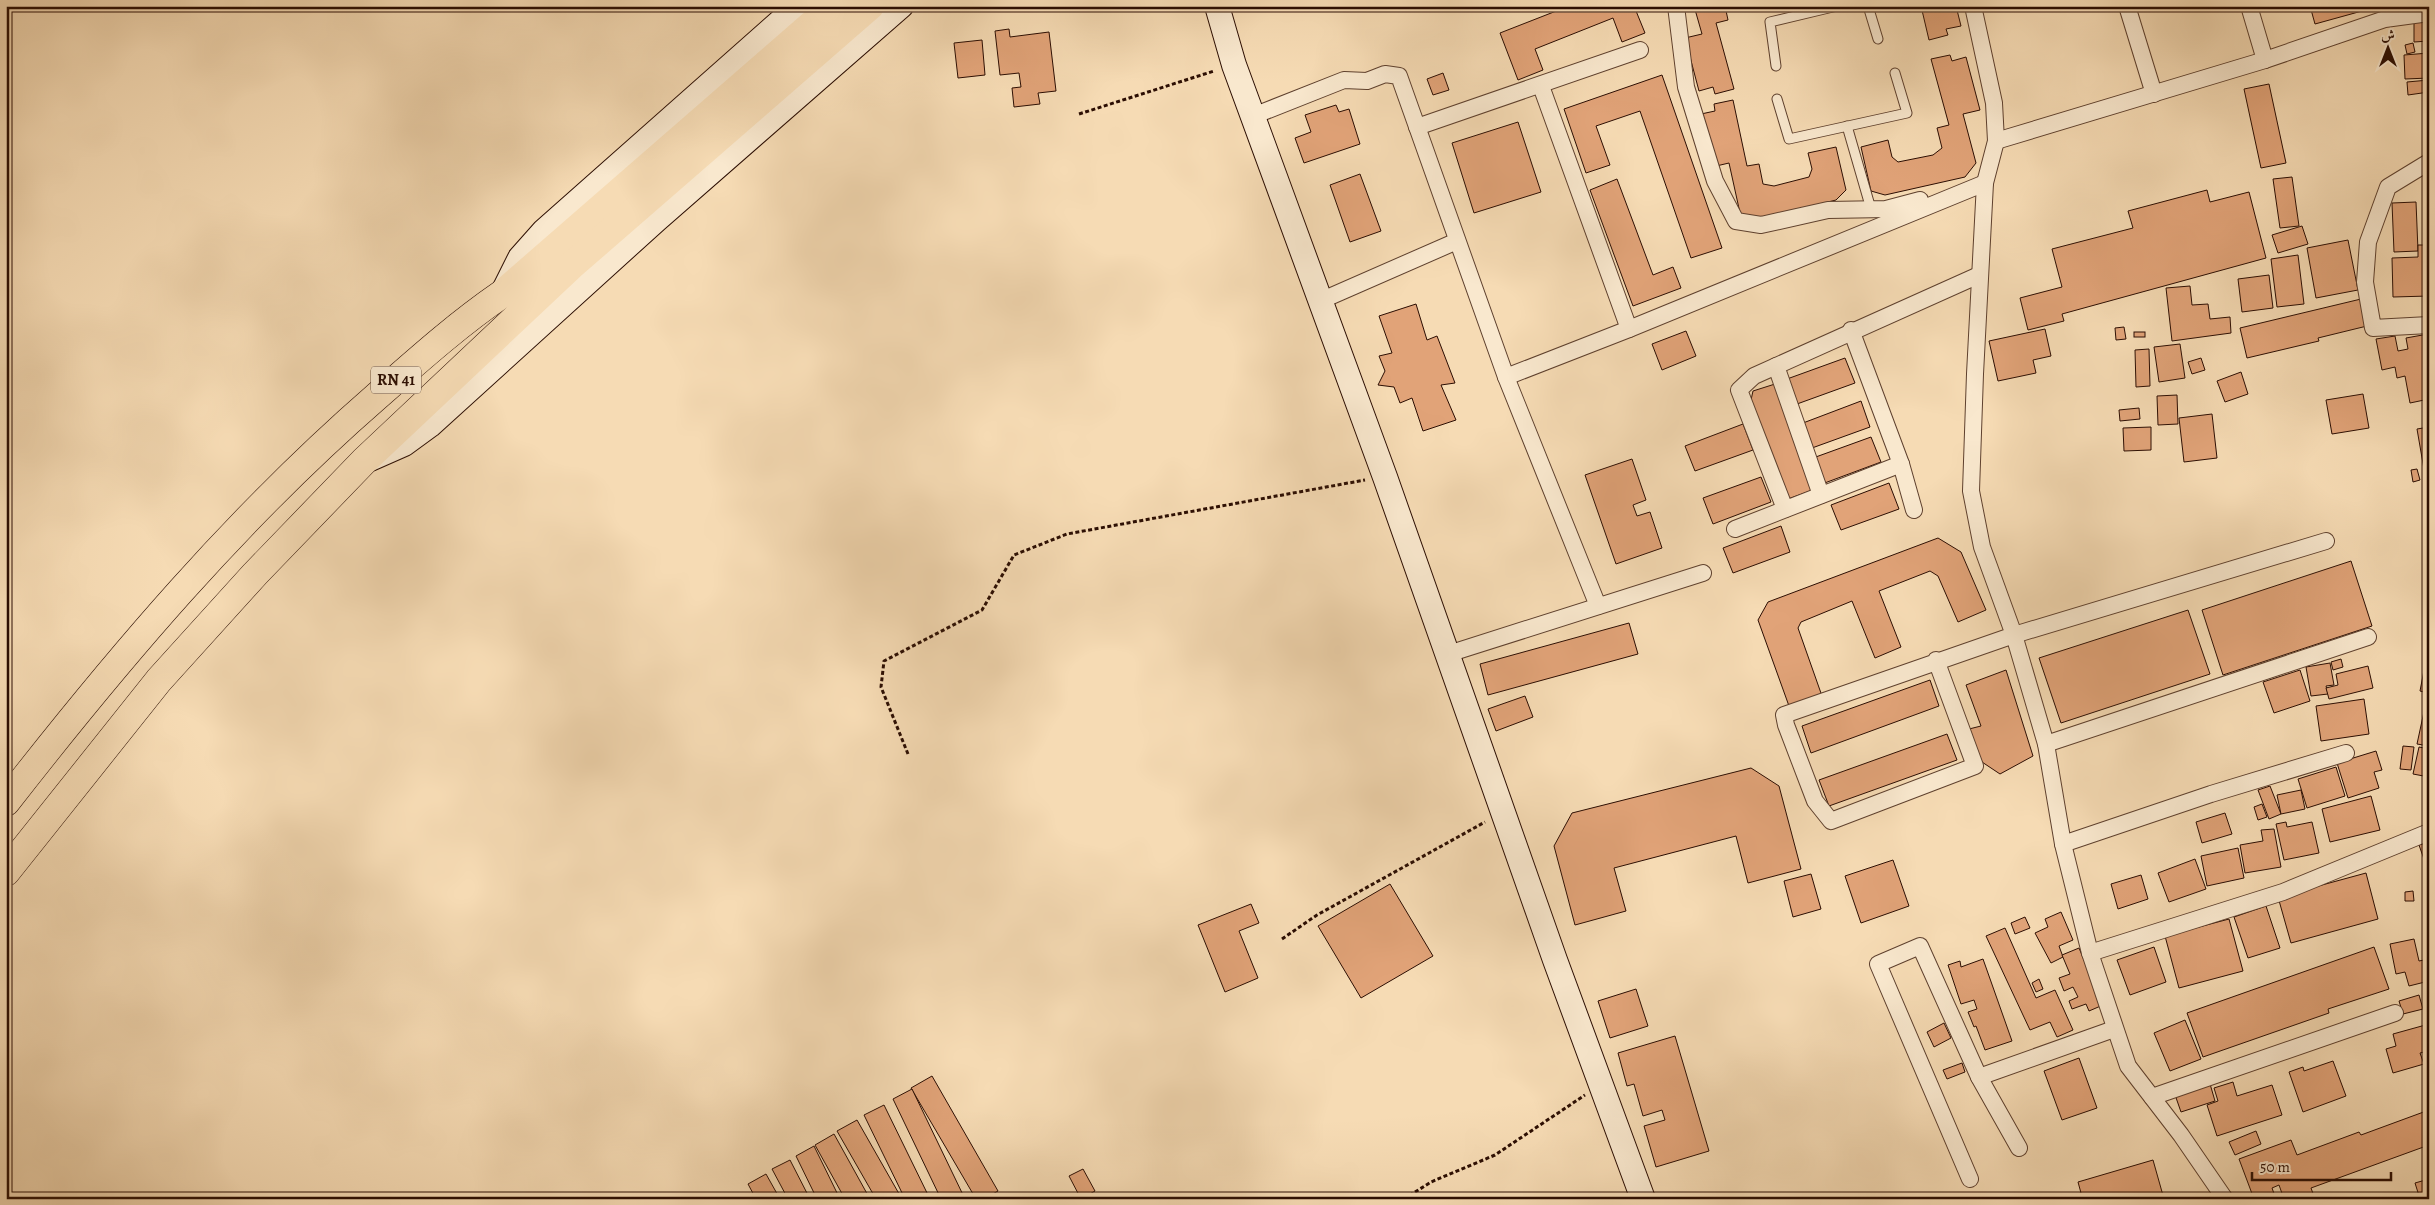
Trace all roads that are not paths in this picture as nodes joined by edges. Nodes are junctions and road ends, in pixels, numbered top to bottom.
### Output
1 (798, 6) edge
2 (833, 6) edge
3 (870, 6) edge
4 (901, 6) edge
5 (1216, 6) edge
6 (1676, 6) edge
7 (1837, 6) edge
8 (1868, 6) edge
9 (1973, 6) edge
10 (2127, 6) edge
11 (2249, 6) edge
12 (1814, 9) edge
13 (2383, 13) edge
14 (2429, 13) edge
15 (1878, 39) dead end
16 (1640, 50) dead end
17 (2266, 60) junction
18 (1776, 66) dead end
19 (1895, 73) dead end
20 (1541, 86) junction
21 (2154, 94) junction
22 (1777, 99) dead end
23 (1253, 116) junction
24 (1417, 126) junction
25 (1847, 126) junction
26 (1996, 141) junction
27 (2429, 162) edge
28 (1985, 182) junction
29 (1871, 209) junction
30 (1457, 241) junction
31 (1979, 275) junction
32 (502, 294) junction
33 (1320, 301) junction
34 (2429, 325) edge
35 (1629, 329) junction
36 (1851, 330) junction
37 (1776, 366) junction
38 (1506, 377) junction
39 (364, 461) junction
40 (1901, 464) junction
41 (1821, 495) junction
42 (1785, 509) junction
43 (1914, 510) dead end
44 (1735, 529) dead end
45 (2326, 541) dead end
46 (1703, 573) dead end
47 (1598, 606) junction
48 (2014, 635) junction
49 (2368, 637) dead end
50 (1448, 654) junction
51 (1936, 660) junction
52 (2046, 744) junction
53 (2346, 753) dead end
54 (6, 802) edge
55 (2429, 832) edge
56 (2064, 844) junction
57 (6, 872) edge
58 (2090, 952) junction
59 (2395, 1012) dead end
60 (2114, 1030) junction
61 (1979, 1077) junction
62 (2152, 1097) junction
63 (2019, 1148) dead end
64 (1970, 1179) dead end
65 (1643, 1199) edge
66 (2225, 1199) edge

1 - 32 street
2 - 32 highway, RN 41
3 - 39 highway, RN 41
4 - 39 street
5 - 23 street
6 - 29 street
7 - 12 lane
8 - 15 lane
9 - 26 street
10 - 21 street
11 - 17 street
12 - 18 lane
13 - 14 street
13 - 17 street
16 - 20 street
17 - 21 street
19 - 25 lane
20 - 24 street
20 - 35 street
21 - 26 street
22 - 25 lane
23 - 24 street
23 - 33 street
24 - 30 street
25 - 29 lane
26 - 28 street
27 - 34 street
28 - 29 street
28 - 31 street
28 - 35 street
30 - 33 street
30 - 38 street
31 - 36 street
31 - 48 street
32 - 54 highway, RN 41
33 - 50 street
35 - 38 street
36 - 37 street
36 - 40 street
37 - 41 street
37 - 42 street
38 - 47 street
39 - 57 highway, RN 41
40 - 41 street
40 - 43 street
41 - 42 street
42 - 44 street
45 - 48 street
46 - 47 street
47 - 50 street
48 - 51 street
48 - 52 street
49 - 52 street
50 - 65 street
51 - 51 street
52 - 56 street
53 - 56 street
55 - 58 street
56 - 58 street
58 - 60 street
59 - 62 street
60 - 61 street
60 - 62 street
61 - 63 street
61 - 64 street
62 - 66 street

